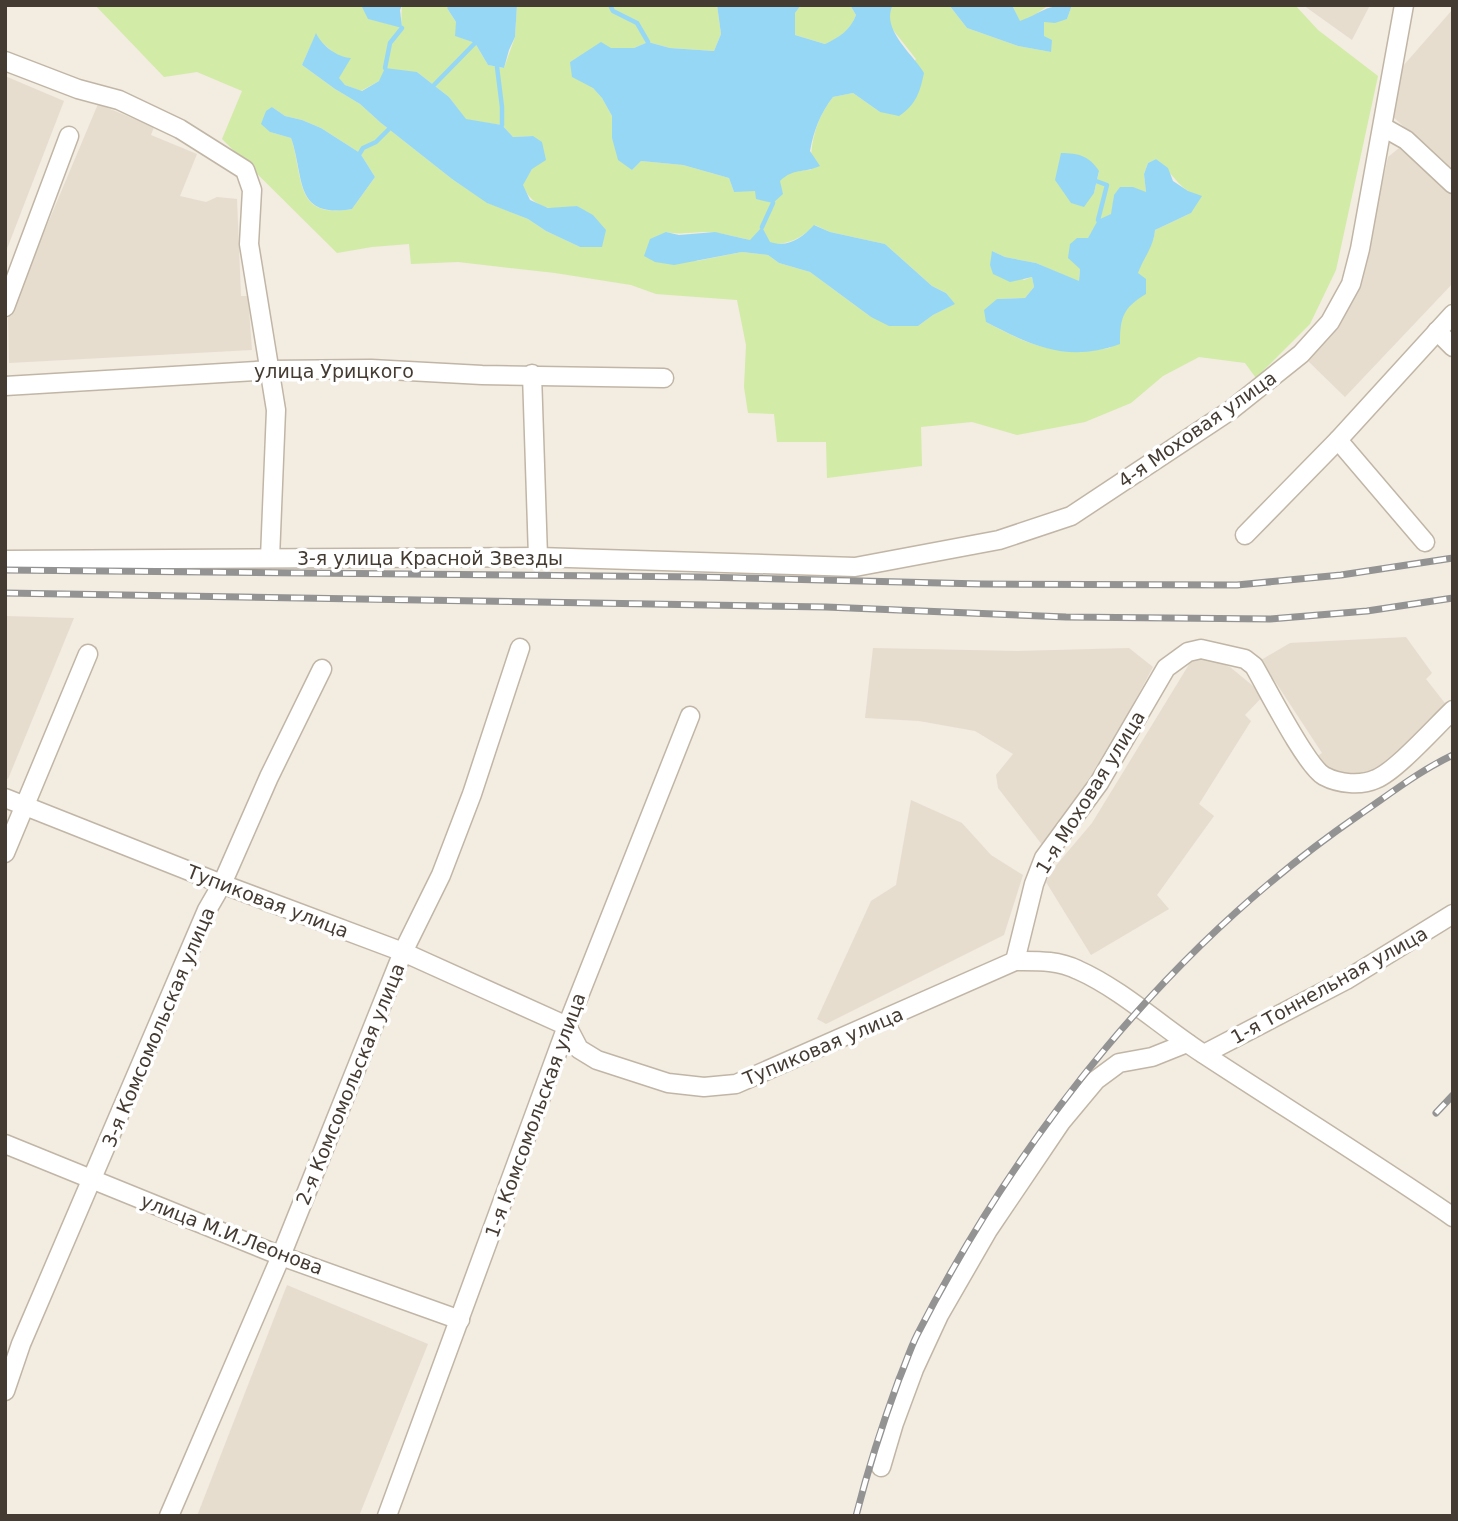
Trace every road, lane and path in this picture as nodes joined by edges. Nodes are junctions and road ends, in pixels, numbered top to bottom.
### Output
1 (1404, 5) edge
2 (5, 61) edge
3 (1383, 127) junction
4 (69, 136) dead end
5 (1453, 184) edge
6 (5, 307) edge
7 (1453, 314) edge
8 (1437, 331) junction
9 (1453, 347) edge
10 (271, 370) junction
11 (532, 374) junction
12 (664, 378) dead end
13 (5, 386) edge
14 (1338, 440) junction
15 (1245, 536) dead end
16 (1425, 542) dead end
17 (537, 557) junction
18 (270, 558) junction
19 (5, 560) edge
20 (855, 567) joint
21 (520, 648) dead end
22 (88, 654) dead end
23 (322, 669) dead end
24 (1453, 710) edge
25 (690, 716) dead end
26 (5, 798) edge
27 (24, 805) junction
28 (5, 853) edge
29 (222, 884) junction
30 (1453, 914) edge
31 (403, 952) junction
32 (1015, 961) junction
33 (567, 1026) junction
34 (1187, 1043) junction
35 (1204, 1054) junction
36 (5, 1144) edge
37 (92, 1179) junction
38 (1453, 1217) edge
39 (281, 1256) junction
40 (460, 1320) junction
41 (5, 1391) edge
42 (881, 1466) dead end
43 (169, 1516) edge
44 (387, 1516) edge

1 - 3 street, 4-я Моховая улица
2 - 10 street
3 - 5 street
3 - 20 street, 4-я Моховая улица
4 - 6 street
7 - 8 street
8 - 9 street
8 - 14 street
10 - 11 street, улица Урицкого
10 - 13 street, улица Урицкого
10 - 18 street
11 - 12 street, улица Урицкого
11 - 17 street
14 - 15 street
14 - 16 street
17 - 18 street, 3-я улица Красной Звезды
17 - 20 street, 3-я улица Красной Звезды
18 - 19 street, 3-я улица Красной Звезды
21 - 31 street, 2-я Комсомольская улица
22 - 27 street
23 - 29 street, 3-я Комсомольская улица
24 - 32 street, 1-я Моховая улица
25 - 33 street, 1-я Комсомольская улица
26 - 27 street, Тупиковая улица
27 - 28 street
27 - 29 street, Тупиковая улица
29 - 31 street, Тупиковая улица
29 - 37 street, 3-я Комсомольская улица
30 - 35 street, 1-я Тоннельная улица
31 - 33 street, Тупиковая улица
31 - 39 street, 2-я Комсомольская улица
32 - 33 street, Тупиковая улица
32 - 34 street, Тупиковая улица
33 - 40 street, 1-я Комсомольская улица
34 - 35 street, Тупиковая улица
34 - 42 street
35 - 38 street, Тупиковая улица
36 - 37 street, улица М.И.Леонова
37 - 39 street, улица М.И.Леонова
37 - 41 street, 3-я Комсомольская улица
39 - 40 street, улица М.И.Леонова
39 - 43 street, 2-я Комсомольская улица
40 - 44 street, 1-я Комсомольская улица

